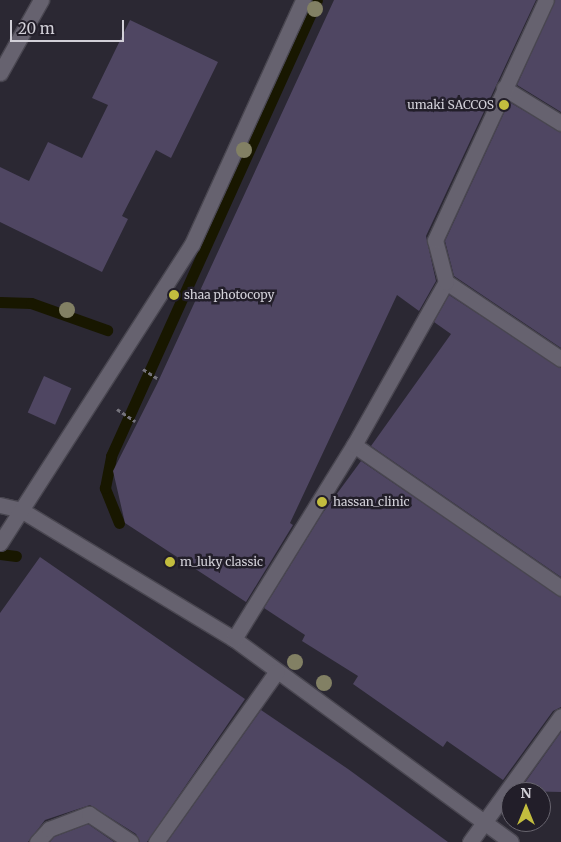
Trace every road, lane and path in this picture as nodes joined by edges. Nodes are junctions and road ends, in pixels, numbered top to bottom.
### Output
1 (42, 0) edge
2 (303, 0) edge
3 (546, 0) edge
4 (0, 73) edge
5 (504, 88) junction
6 (561, 123) edge
7 (446, 282) junction
8 (561, 359) edge
9 (143, 369) dead end
10 (157, 378) dead end
11 (124, 414) dead end
12 (135, 422) dead end
13 (354, 445) junction
14 (0, 505) edge
15 (21, 510) junction
16 (0, 543) edge
17 (561, 588) edge
18 (234, 639) junction
19 (277, 671) junction
20 (561, 716) edge
21 (484, 823) junction
22 (37, 842) edge
23 (131, 842) edge
24 (156, 842) edge
25 (470, 842) edge
26 (511, 842) edge

1 - 4 street
2 - 15 street
3 - 5 street
5 - 6 street
5 - 7 street
7 - 8 street
7 - 13 street
9 - 10 path
11 - 12 path
13 - 17 street
13 - 18 street
14 - 15 street
15 - 16 street
15 - 18 street
18 - 19 street
19 - 21 street
19 - 24 street
20 - 21 street
21 - 25 street
21 - 26 street
22 - 23 street

